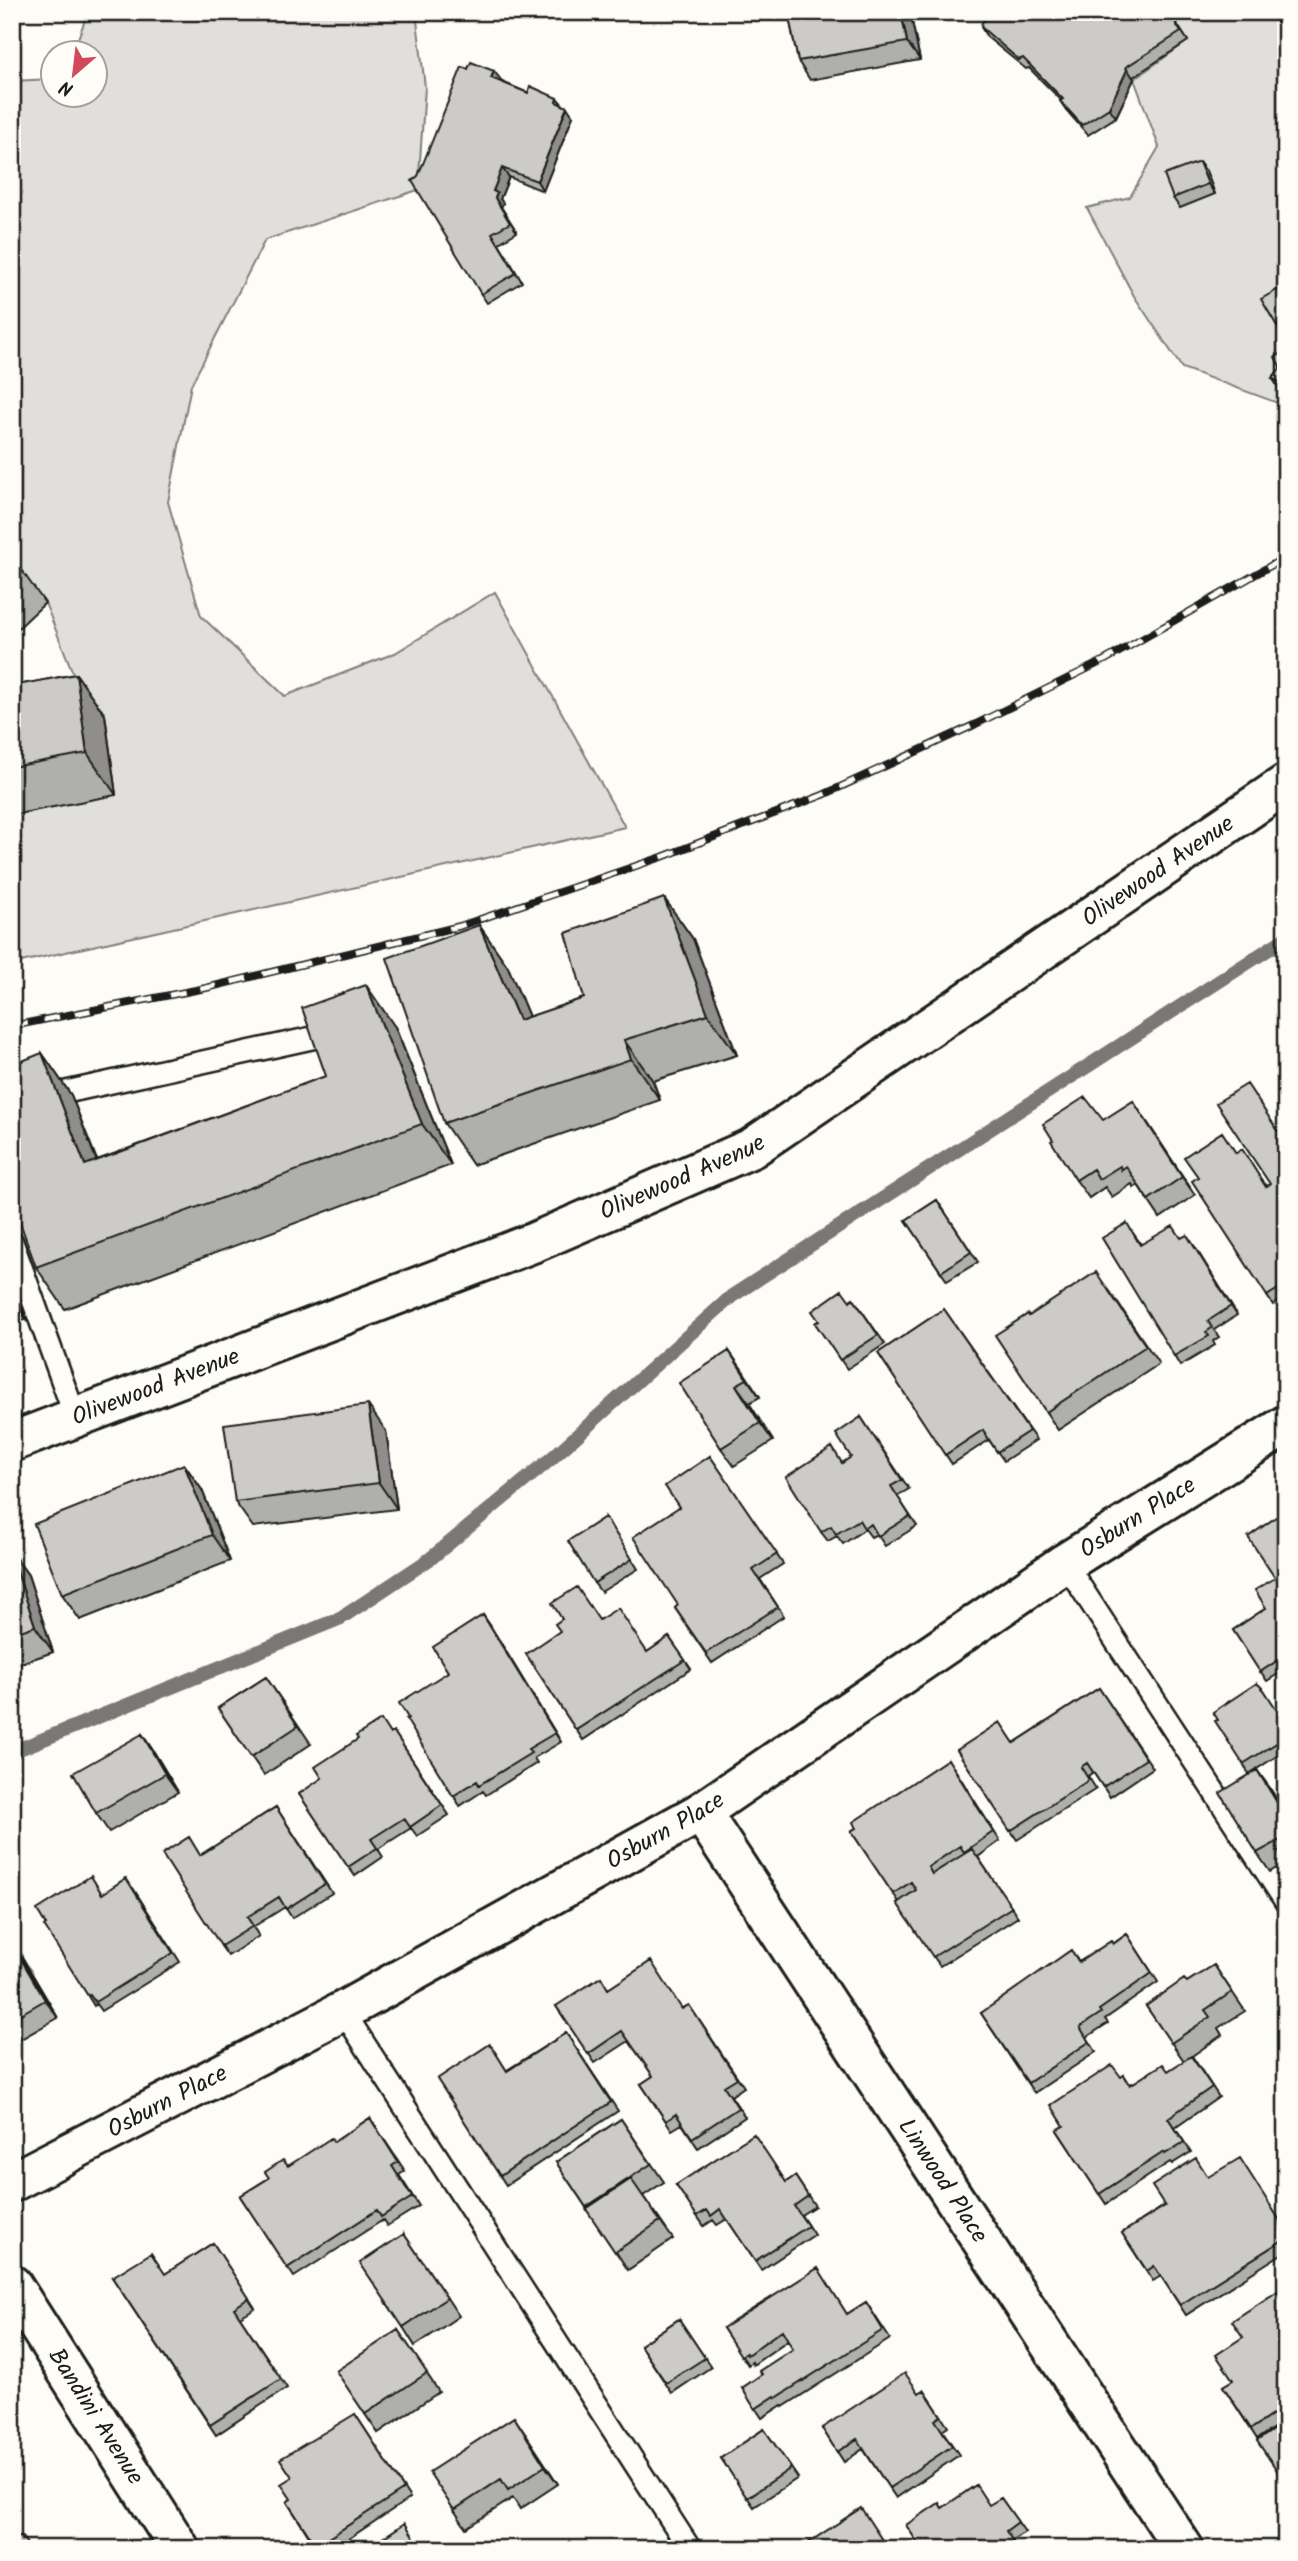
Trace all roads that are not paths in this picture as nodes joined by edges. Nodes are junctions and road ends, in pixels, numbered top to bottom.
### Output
1 (1286, 784) edge
2 (344, 1031) edge
3 (12, 1113) edge
4 (12, 1242) edge
5 (75, 1416) junction
6 (1286, 1424) edge
7 (12, 1442) edge
8 (1065, 1563) junction
9 (701, 1812) junction
10 (1286, 1902) edge
11 (343, 2011) junction
12 (12, 2182) edge
13 (12, 2285) edge
14 (180, 2549) edge
15 (690, 2549) edge
16 (1184, 2549) edge

1 - 5 street, Olivewood Avenue
2 - 3 lane
4 - 5 lane
5 - 7 street, Olivewood Avenue
6 - 8 street, Osburn Place
8 - 9 street, Osburn Place
8 - 10 lane
9 - 11 street, Osburn Place
9 - 16 street, Linwood Place
11 - 12 street, Osburn Place
11 - 15 lane
13 - 14 street, Bandini Avenue

